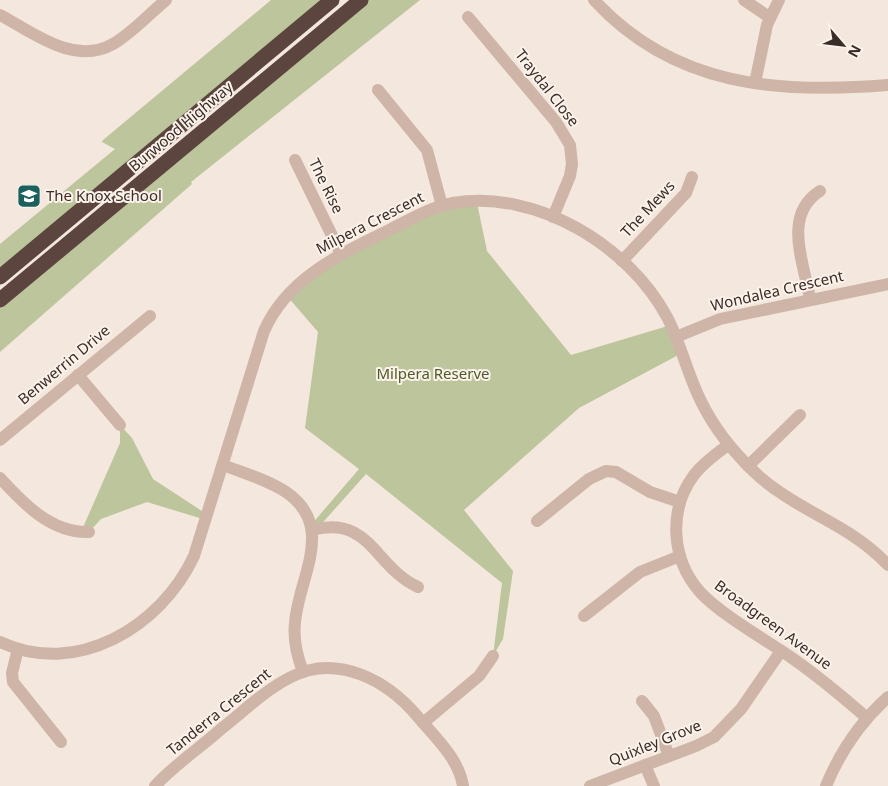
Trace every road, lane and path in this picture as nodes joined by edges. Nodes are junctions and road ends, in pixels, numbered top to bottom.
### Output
1 (166, 0) edge
2 (332, 0) edge
3 (362, 0) edge
4 (594, 0) edge
5 (744, 0) edge
6 (779, 0) edge
7 (0, 15) edge
8 (468, 17) dead end
9 (769, 17) junction
10 (755, 83) junction
11 (888, 86) edge
12 (378, 90) dead end
13 (295, 160) dead end
14 (692, 177) dead end
15 (820, 191) dead end
16 (442, 206) junction
17 (553, 217) junction
18 (340, 254) junction
19 (622, 261) junction
20 (0, 277) edge
21 (888, 285) edge
22 (810, 299) junction
23 (0, 300) edge
24 (150, 316) dead end
25 (676, 337) junction
26 (78, 376) junction
27 (800, 415) dead end
28 (120, 425) dead end
29 (0, 440) edge
30 (728, 444) junction
31 (223, 465) junction
32 (748, 466) junction
33 (0, 478) edge
34 (680, 502) junction
35 (537, 521) dead end
36 (312, 530) junction
37 (89, 532) dead end
38 (680, 556) junction
39 (888, 565) edge
40 (418, 587) dead end
41 (584, 616) dead end
42 (0, 642) edge
43 (18, 649) junction
44 (781, 651) junction
45 (493, 656) dead end
46 (303, 672) junction
47 (888, 697) edge
48 (642, 700) dead end
49 (867, 718) junction
50 (423, 722) junction
51 (61, 742) dead end
52 (669, 756) junction
53 (645, 765) junction
54 (155, 786) edge
55 (463, 786) edge
56 (590, 786) edge
57 (654, 786) edge
58 (826, 786) edge

1 - 7 street
2 - 20 highway, Burwood Highway
3 - 23 highway, Burwood Highway
4 - 10 street
5 - 9 street
6 - 9 street
8 - 17 street, Traydal Close
9 - 10 street
10 - 11 street
12 - 16 street
13 - 18 street, The Rise
14 - 19 street, The Mews
15 - 22 street
16 - 17 street, Milpera Crescent
16 - 18 street, Milpera Crescent
17 - 19 street, Milpera Crescent
18 - 31 street, Milpera Crescent
19 - 25 street, Milpera Crescent
21 - 22 street, Wondalea Crescent
22 - 25 street, Wondalea Crescent
24 - 26 street, Benwerrin Drive
25 - 30 street, Milpera Crescent
26 - 28 street
26 - 29 street, Benwerrin Drive
27 - 32 street
30 - 32 street, Milpera Crescent
30 - 34 street, Broadgreen Avenue
31 - 36 street
31 - 43 street, Milpera Crescent
32 - 39 street, Milpera Crescent
33 - 37 street
34 - 35 street
34 - 38 street, Broadgreen Avenue
36 - 40 street
36 - 46 street
38 - 41 street
38 - 44 street, Broadgreen Avenue
42 - 43 street, Milpera Crescent
43 - 51 street
44 - 49 street, Broadgreen Avenue
44 - 52 street, Quixley Grove
45 - 50 street
46 - 50 street, Tanderra Crescent
46 - 54 street, Tanderra Crescent
47 - 49 street
48 - 52 street
49 - 58 street
50 - 55 street, Tanderra Crescent
52 - 53 street, Quixley Grove
53 - 56 street, Quixley Grove
53 - 57 street

